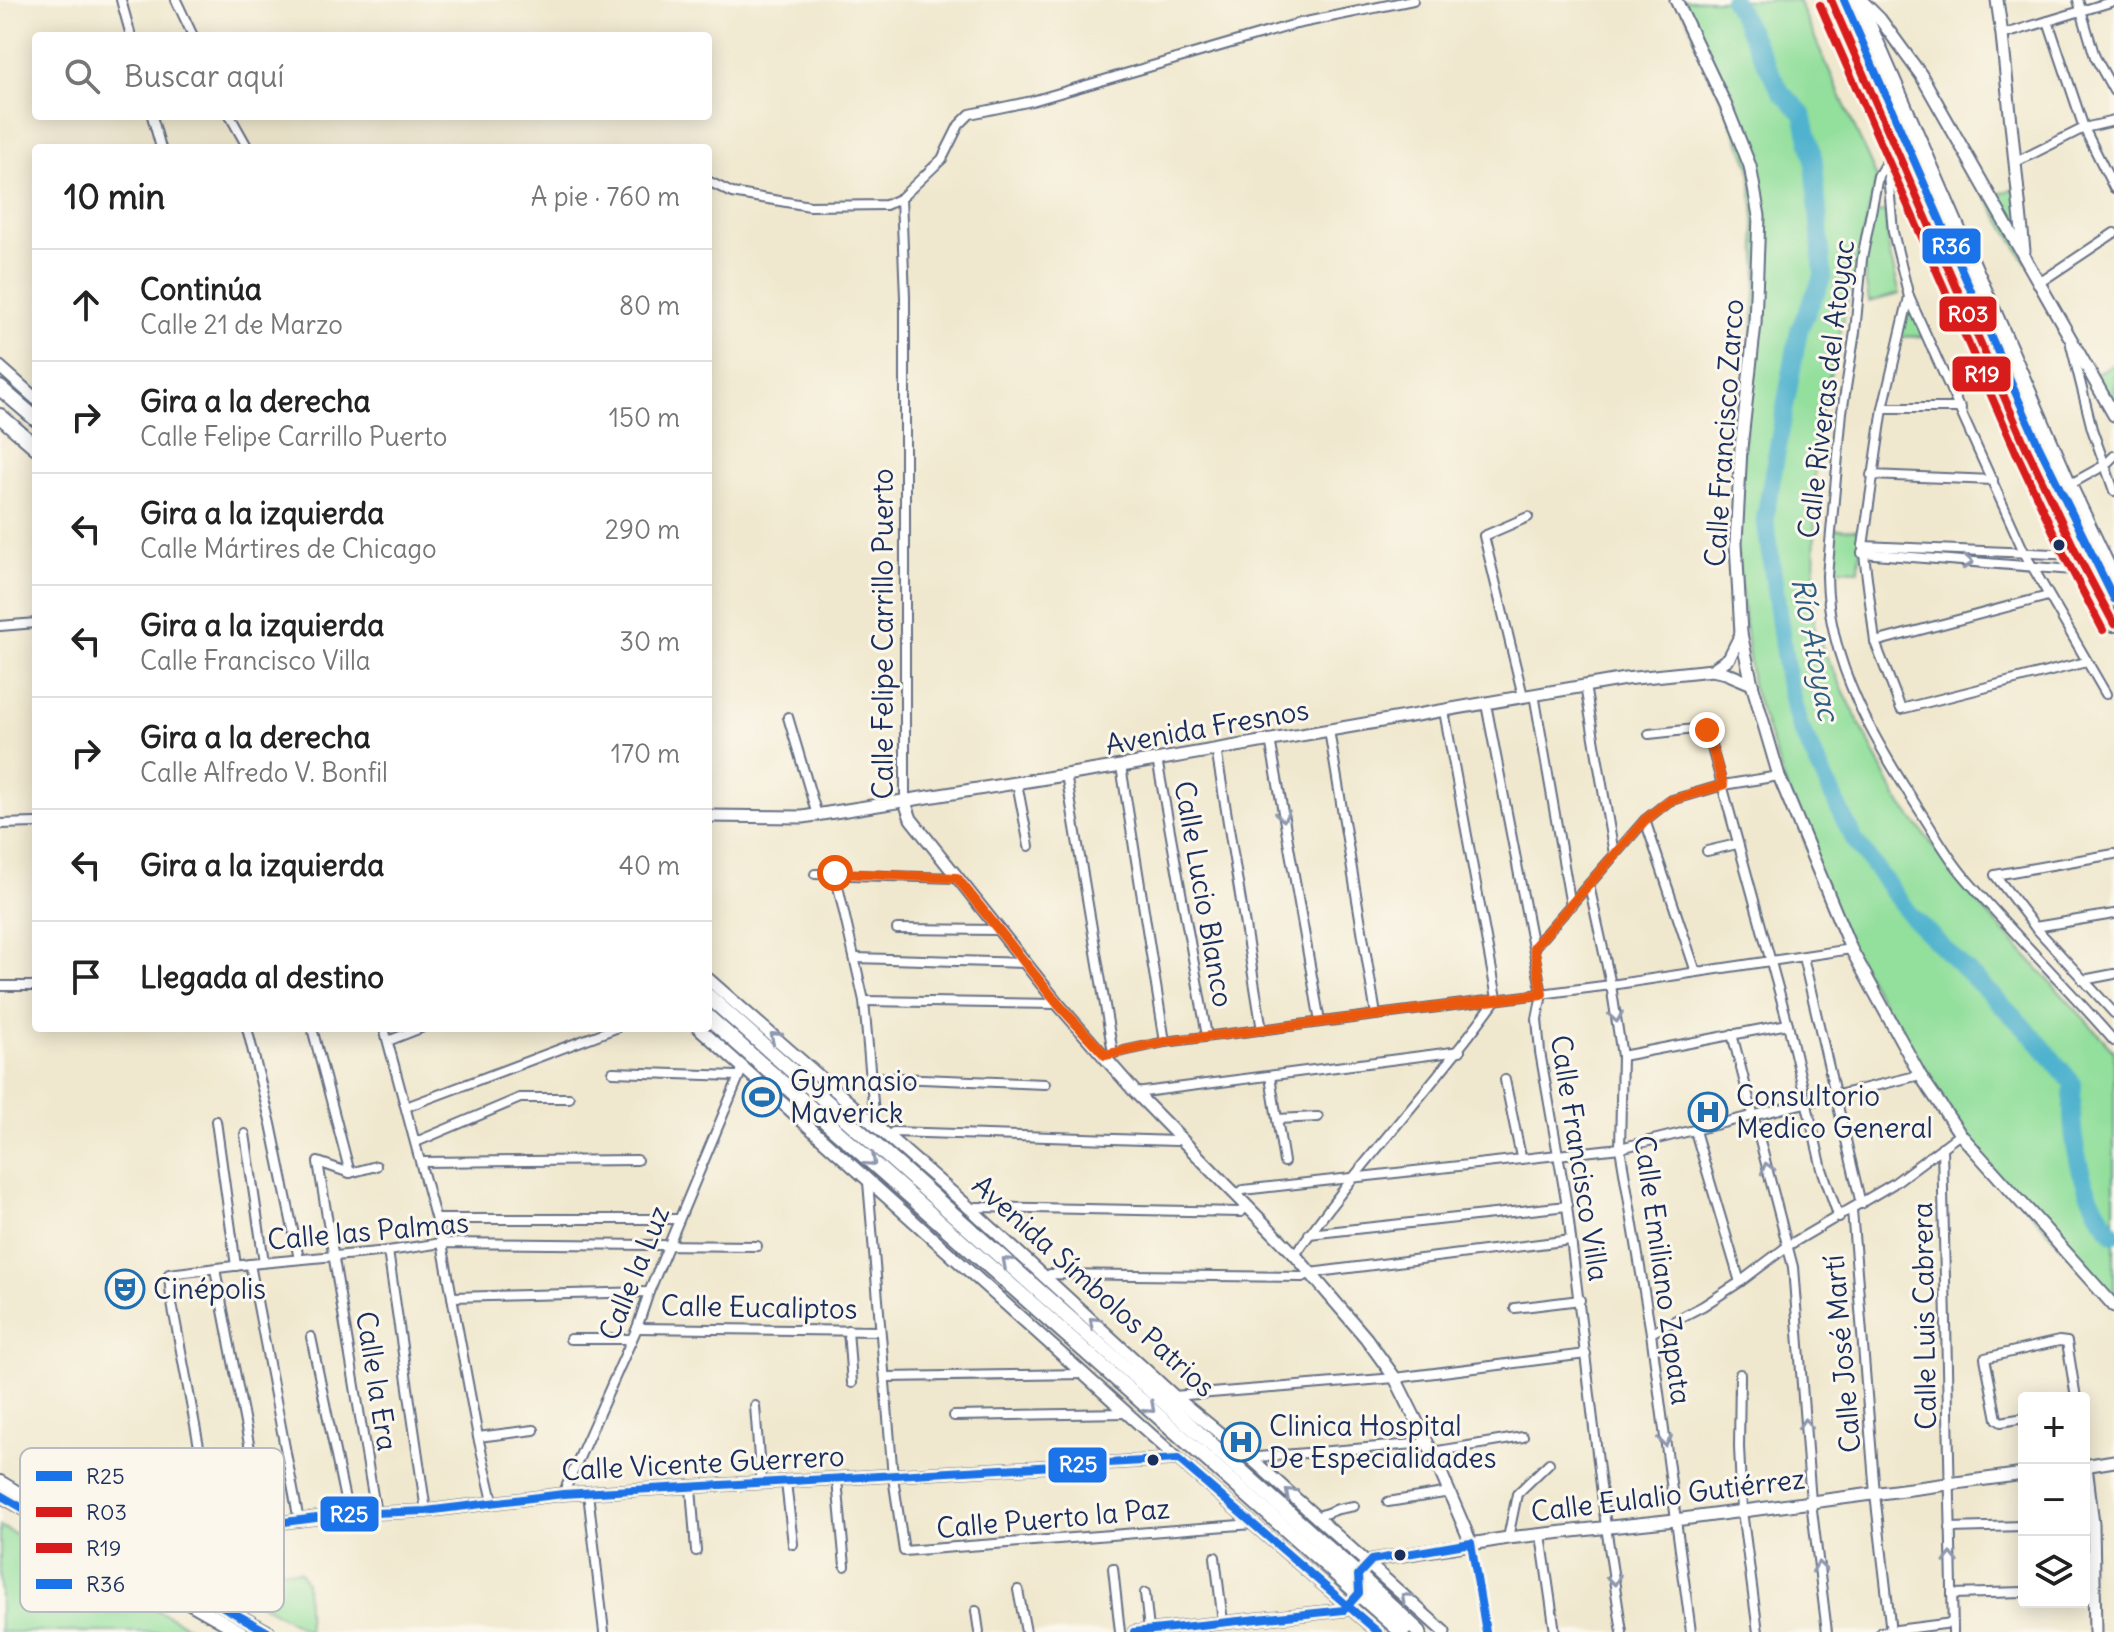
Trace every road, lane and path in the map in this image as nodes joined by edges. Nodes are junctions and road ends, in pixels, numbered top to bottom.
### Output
1 (121, 0) edge
2 (176, 0) edge
3 (1413, 0) edge
4 (1676, 0) edge
5 (1831, 0) edge
6 (1859, 0) edge
7 (1997, 0) edge
8 (2078, 0) edge
9 (2114, 1) edge
10 (2081, 11) junction
11 (2048, 21) junction
12 (130, 32) edge
13 (191, 32) edge
14 (2002, 35) junction
15 (2114, 91) edge
16 (153, 120) edge
17 (232, 120) edge
18 (2114, 121) edge
19 (2084, 128) junction
20 (1914, 130) junction
21 (160, 144) edge
22 (246, 144) edge
23 (1890, 155) junction
24 (2016, 162) junction
25 (712, 183) edge
26 (2114, 188) edge
27 (901, 198) junction
28 (2114, 233) edge
29 (2025, 255) junction
30 (2039, 283) junction
31 (1909, 297) junction
32 (2069, 336) junction
33 (0, 367) edge
34 (0, 388) edge
35 (32, 395) edge
36 (1883, 408) junction
37 (1961, 408) junction
38 (2114, 415) edge
39 (0, 416) edge
40 (32, 416) edge
41 (32, 444) edge
42 (2114, 456) edge
43 (2105, 465) junction
44 (1871, 475) junction
45 (1993, 480) junction
46 (2069, 485) junction
47 (2114, 491) edge
48 (1528, 517) dead end
49 (1862, 549) junction
50 (2025, 554) junction
51 (2077, 555) junction
52 (2033, 568) junction
53 (2085, 571) junction
54 (2114, 580) edge
55 (2048, 596) junction
56 (32, 623) edge
57 (2114, 624) edge
58 (0, 626) edge
59 (1741, 634) junction
60 (1875, 642) junction
61 (2086, 662) junction
62 (1712, 670) junction
63 (1752, 684) junction
64 (1585, 686) junction
65 (2106, 694) dead end
66 (1529, 695) junction
67 (1486, 704) junction
68 (1444, 711) junction
69 (788, 717) dead end
70 (1329, 730) junction
71 (1649, 734) dead end
72 (1270, 739) junction
73 (1216, 749) junction
74 (1157, 759) junction
75 (1121, 766) junction
76 (1066, 774) junction
77 (1779, 776) junction
78 (1017, 783) junction
79 (1723, 785) junction
80 (905, 802) junction
81 (817, 815) junction
82 (712, 816) edge
83 (1645, 820) junction
84 (32, 823) edge
85 (0, 824) edge
86 (1737, 844) junction
87 (1029, 846) dead end
88 (1707, 851) dead end
89 (1614, 854) junction
90 (2114, 854) edge
91 (835, 873) junction
92 (815, 874) dead end
93 (957, 878) junction
94 (1589, 885) junction
95 (1571, 906) junction
96 (2114, 914) edge
97 (2035, 927) junction
98 (897, 929) dead end
99 (999, 930) junction
100 (1534, 947) junction
101 (1851, 949) junction
102 (1803, 957) junction
103 (855, 958) junction
104 (1771, 962) junction
105 (1026, 963) junction
106 (1696, 972) junction
107 (2114, 974) edge
108 (2083, 980) junction
109 (712, 982) edge
110 (1611, 985) junction
111 (0, 986) edge
112 (32, 986) edge
113 (1542, 994) junction
114 (1497, 998) junction
115 (712, 1000) edge
116 (864, 1001) junction
117 (1058, 1004) junction
118 (2114, 1013) edge
119 (1376, 1015) junction
120 (712, 1021) edge
121 (1320, 1022) junction
122 (1788, 1024) junction
123 (1262, 1030) junction
124 (248, 1032) edge
125 (313, 1032) edge
126 (385, 1032) edge
127 (411, 1032) edge
128 (605, 1032) edge
129 (703, 1032) edge
130 (1732, 1034) junction
131 (1207, 1036) junction
132 (388, 1041) junction
133 (2114, 1041) edge
134 (1165, 1042) junction
135 (1460, 1051) junction
136 (1109, 1054) junction
137 (1622, 1056) junction
138 (613, 1072) dead end
139 (740, 1072) junction
140 (1920, 1075) junction
141 (1270, 1076) junction
142 (872, 1077) junction
143 (1505, 1080) dead end
144 (1045, 1084) dead end
145 (1136, 1093) junction
146 (1836, 1097) junction
147 (569, 1098) dead end
148 (1808, 1104) junction
149 (406, 1107) junction
150 (1753, 1116) junction
151 (1318, 1117) dead end
152 (1277, 1119) junction
153 (216, 1121) dead end
154 (875, 1125) junction
155 (1695, 1131) junction
156 (245, 1134) dead end
157 (1960, 1134) junction
158 (889, 1137) junction
159 (1181, 1137) junction
160 (416, 1142) junction
161 (1942, 1147) junction
162 (1620, 1148) junction
163 (1558, 1156) junction
164 (1521, 1157) junction
165 (637, 1160) dead end
166 (421, 1162) junction
167 (1284, 1162) dead end
168 (376, 1166) dead end
169 (350, 1173) junction
170 (1353, 1178) junction
171 (868, 1182) junction
172 (1237, 1195) junction
173 (1861, 1204) junction
174 (1247, 1206) junction
175 (1567, 1206) junction
176 (1852, 1210) junction
177 (973, 1211) junction
178 (1839, 1218) junction
179 (436, 1219) junction
180 (679, 1219) junction
181 (1309, 1234) junction
182 (1571, 1240) junction
183 (442, 1243) junction
184 (1789, 1245) junction
185 (668, 1246) junction
186 (757, 1246) dead end
187 (388, 1251) junction
188 (335, 1255) junction
189 (1295, 1255) junction
190 (299, 1259) junction
191 (264, 1262) junction
192 (250, 1264) junction
193 (236, 1266) junction
194 (215, 1269) junction
195 (1310, 1273) junction
196 (1047, 1278) junction
197 (1740, 1282) junction
198 (649, 1292) junction
199 (452, 1297) junction
200 (1580, 1300) junction
201 (2114, 1306) edge
202 (1515, 1308) dead end
203 (637, 1328) junction
204 (848, 1330) junction
205 (880, 1331) junction
206 (1651, 1333) junction
207 (311, 1337) dead end
208 (570, 1339) dead end
209 (631, 1339) junction
210 (1586, 1354) junction
211 (1085, 1374) junction
212 (1740, 1374) dead end
213 (886, 1377) junction
214 (1395, 1378) junction
215 (852, 1383) dead end
216 (2075, 1392) edge
217 (1174, 1396) junction
218 (755, 1406) dead end
219 (1127, 1413) junction
220 (954, 1416) dead end
221 (2018, 1419) edge
222 (534, 1430) dead end
223 (478, 1437) junction
224 (1523, 1437) dead end
225 (199, 1448) edge
226 (250, 1448) edge
227 (1430, 1448) junction
228 (1178, 1459) junction
229 (2114, 1461) edge
230 (1255, 1462) junction
231 (2090, 1462) edge
232 (1549, 1463) dead end
233 (2018, 1475) edge
234 (893, 1477) junction
235 (837, 1480) junction
236 (0, 1482) edge
237 (786, 1482) junction
238 (761, 1484) junction
239 (1950, 1484) junction
240 (691, 1488) junction
241 (1450, 1492) junction
242 (588, 1493) junction
243 (20, 1494) edge
244 (563, 1494) junction
245 (1875, 1494) junction
246 (0, 1495) edge
247 (493, 1501) junction
248 (1388, 1502) dead end
249 (1811, 1502) junction
250 (20, 1506) edge
251 (1354, 1506) dead end
252 (426, 1511) junction
253 (1742, 1511) junction
254 (348, 1514) junction
255 (376, 1514) junction
256 (1316, 1517) junction
257 (1675, 1520) junction
258 (299, 1521) junction
259 (284, 1523) edge
260 (1254, 1524) junction
261 (2018, 1526) edge
262 (1606, 1527) junction
263 (1950, 1528) junction
264 (1541, 1535) junction
265 (1508, 1538) junction
266 (1471, 1543) junction
267 (793, 1544) dead end
268 (696, 1551) dead end
269 (1215, 1557) dead end
270 (845, 1566) dead end
271 (1113, 1568) dead end
272 (1320, 1569) junction
273 (1363, 1570) junction
274 (1018, 1590) dead end
275 (2090, 1590) edge
276 (2018, 1592) edge
277 (1145, 1593) dead end
278 (1359, 1593) junction
279 (1952, 1594) junction
280 (1349, 1606) junction
281 (976, 1611) dead end
282 (218, 1612) edge
283 (220, 1612) edge
284 (228, 1617) junction
285 (1223, 1622) junction
286 (1953, 1628) edge
287 (1149, 1630) edge
288 (1891, 1631) edge
289 (241, 1632) edge
290 (268, 1632) edge
291 (604, 1632) edge
292 (979, 1632) edge
293 (1026, 1632) edge
294 (1120, 1632) edge
295 (1134, 1632) edge
296 (1378, 1632) edge
297 (1402, 1632) edge
298 (1419, 1632) edge
299 (1444, 1632) edge
300 (1486, 1632) edge
301 (1555, 1632) edge
302 (1622, 1632) edge
303 (1691, 1632) edge
304 (1758, 1632) edge
305 (1827, 1632) edge
306 (1881, 1632) edge
307 (2095, 1632) edge

1 - 12 street
2 - 13 street
3 - 27 street
4 - 59 street, Calle Francisco Zarco
5 - 23 main road
6 - 20 main road
6 - 29 street
7 - 14 street
8 - 10 street
9 - 10 street
10 - 11 street
10 - 15 street
11 - 14 street
11 - 19 street
14 - 24 street
16 - 21 street
17 - 22 street
18 - 19 street
19 - 24 street
19 - 26 street
20 - 23 street, Calle Riveras del Atoyac
20 - 46 main road
23 - 31 street
23 - 51 main road
23 - 133 street, Calle Riveras del Atoyac
24 - 29 street
25 - 27 street
27 - 80 street, Calle Felipe Carrillo Puerto
28 - 30 street
29 - 30 street
30 - 32 street
31 - 36 street
31 - 37 street
32 - 38 street
32 - 43 street
33 - 35 street
34 - 40 main road
36 - 37 street
36 - 44 street
37 - 45 street
39 - 41 main road
42 - 43 street
43 - 46 street
43 - 47 street
44 - 45 street
44 - 49 street
45 - 50 street
46 - 54 main road
48 - 66 street
49 - 50 street
49 -> 52 street
49 - 60 street
50 - 51 street
50 - 52 street
51 - 53 main road
52 - 53 street
52 - 55 street
53 - 57 main road
55 - 60 street
55 - 61 street
56 - 58 street
59 - 62 street
59 - 63 street, Calle Francisco Zarco
60 - 61 street
61 - 65 street
62 - 63 street, Avenida Fresnos
62 - 64 street, Avenida Fresnos
63 - 77 street, Calle Francisco Zarco
64 - 66 street, Avenida Fresnos
64 - 89 street
66 - 67 street, Avenida Fresnos
66 - 95 street
67 - 68 street, Avenida Fresnos
67 - 100 street, Calle Francisco Villa
68 - 70 street, Avenida Fresnos
68 - 114 street
69 - 81 street
70 - 72 street, Avenida Fresnos
70 - 119 street
71 - 79 street
72 - 73 street, Avenida Fresnos
72 -> 121 street
73 - 74 street, Avenida Fresnos
73 - 123 street
74 - 75 street, Avenida Fresnos
74 - 131 street, Calle Lucio Blanco
75 - 76 street, Avenida Fresnos
75 - 134 street
76 - 78 street, Avenida Fresnos
76 - 136 street
77 - 79 street
77 - 101 street, Calle Francisco Zarco
78 - 80 street, Avenida Fresnos
78 - 87 street
79 - 83 street
79 - 86 street
80 - 81 street, Avenida Fresnos
80 - 93 street, Calle Felipe Carrillo Puerto
81 - 82 street, Avenida Fresnos
83 - 89 street
83 - 106 street
84 - 85 street
86 - 88 street
86 - 104 street
89 - 94 street
90 - 97 street
91 - 92 street
91 - 93 street
91 - 103 street
93 - 99 street, Calle Felipe Carrillo Puerto
94 - 95 street
94 - 110 street, Calle Emiliano Zapata
95 - 100 street
96 - 97 street
97 - 108 street
98 - 99 street
99 - 105 street, Calle Felipe Carrillo Puerto
100 - 113 street, Calle Francisco Villa
101 - 102 street
101 - 140 street, Calle Francisco Zarco
102 - 104 street
102 - 146 street
103 - 105 street
103 - 116 street
104 - 106 street
104 - 122 street
105 - 117 street, Calle Felipe Carrillo Puerto
106 - 110 street
107 - 108 street
108 - 118 street
154 -> 109 street, Avenida Símbolos Patrios
110 - 113 street
110 -> 137 street, Calle Emiliano Zapata
111 - 112 street
113 - 114 street
113 - 163 street, Calle Francisco Villa
114 - 119 street
114 - 135 street
273 -> 115 main road, Avenida Símbolos Patrios
116 - 117 street
116 - 142 street
117 - 136 street, Calle Felipe Carrillo Puerto
119 - 121 street
120 -> 272 main road, Avenida Símbolos Patrios
121 - 123 street
122 - 130 street
122 - 148 street
123 - 131 street
124 - 190 street
125 - 169 street
126 - 132 street
127 - 132 street
128 - 149 street
129 - 139 street, Avenida Símbolos Patrios
130 - 137 street
130 - 150 street
131 - 134 street
132 - 149 street
134 - 136 street
135 - 141 street
135 - 170 street
136 - 145 street, Calle Felipe Carrillo Puerto
137 - 162 street, Calle Emiliano Zapata
138 - 139 street
139 - 171 street, Avenida Símbolos Patrios
139 - 180 street, Calle la Luz
140 - 146 street
140 - 157 street, Calle Francisco Zarco
141 - 145 street
141 - 152 street
142 - 144 street
142 - 154 street
143 - 164 street
145 - 159 street, Calle Felipe Carrillo Puerto
146 - 148 street
146 - 173 street
147 - 160 street
148 - 150 street
148 - 178 street
149 - 160 street
150 - 155 street
184 -> 150 street
151 - 152 street
152 - 167 street
153 - 193 street
154 - 158 street, Avenida Símbolos Patrios
155 - 162 street
155 - 197 street
156 - 191 street
157 - 161 street
157 - 201 street, Calle Francisco Zarco
158 - 159 street
158 - 177 street, Avenida Símbolos Patrios
159 - 172 street, Calle Felipe Carrillo Puerto
160 - 166 street
161 - 173 street
161 - 239 street, Calle Luis Cabrera
162 - 163 street
162 - 206 street, Calle Emiliano Zapata
163 - 164 street
163 - 175 street, Calle Francisco Villa
164 - 170 street
165 - 166 street
166 - 179 street
168 - 169 street
169 - 188 street, Calle la Era
170 - 172 street
170 - 181 street
171 - 205 street
171 - 211 street, Avenida Símbolos Patrios
172 - 174 street, Calle Felipe Carrillo Puerto
173 - 176 street
174 - 177 street
174 - 189 street, Calle Felipe Carrillo Puerto
175 - 181 street
175 - 182 street, Calle Francisco Villa
176 - 178 street
176 - 245 street, Calle José Martí
177 - 196 street, Avenida Símbolos Patrios
178 - 184 street
179 - 180 street
179 - 183 street
180 - 185 street, Calle la Luz
181 - 189 street
182 - 195 street
182 - 200 street, Calle Francisco Villa
183 - 185 street, Calle las Palmas
183 - 187 street, Calle las Palmas
183 - 199 street
184 - 197 street
249 -> 184 street
185 - 186 street, Calle las Palmas
185 - 198 street, Calle la Luz
187 - 188 street, Calle las Palmas
187 - 252 street
188 - 190 street, Calle las Palmas
188 - 255 street, Calle la Era
189 - 195 street, Calle Felipe Carrillo Puerto
190 - 191 street, Calle las Palmas
191 - 192 street, Calle las Palmas
192 - 193 street, Calle las Palmas
192 - 258 street
193 - 194 street, Calle las Palmas
194 - 225 street, Calle las Palmas
194 - 226 street
195 - 196 street
195 - 214 street, Calle Felipe Carrillo Puerto
217 -> 196 street, Avenida Símbolos Patrios
197 - 206 street
198 - 199 street
198 - 203 street, Calle la Luz
199 - 223 street
200 - 202 street
200 - 210 street, Calle Francisco Villa
203 - 204 street, Calle Eucaliptos
203 - 209 street, Calle la Luz
204 - 205 street, Calle Eucaliptos
204 - 215 street
205 - 213 street
206 -> 257 street, Calle Emiliano Zapata
207 - 254 street
208 - 209 street
209 - 244 street, Calle la Luz
210 - 214 street
210 - 262 street, Calle Francisco Villa
211 - 213 street
211 - 219 street, Avenida Símbolos Patrios
212 - 253 street
213 - 234 street
214 - 217 street
214 - 227 street, Calle Felipe Carrillo Puerto
216 - 221 street
217 - 230 street, Avenida Símbolos Patrios
218 - 238 street
219 - 220 street
219 - 228 street, Avenida Símbolos Patrios
222 - 223 street
223 - 247 street
224 - 227 street
227 - 230 street
227 - 241 street, Calle Felipe Carrillo Puerto
228 - 234 street, Calle Vicente Guerrero
228 - 260 street, Avenida Símbolos Patrios
229 - 231 street
256 -> 230 street, Avenida Símbolos Patrios
232 - 265 street
233 - 239 street, Calle Eulalio Gutiérrez
234 - 235 street, Calle Vicente Guerrero
234 - 260 street, Calle Puerto la Paz
235 - 237 street, Calle Vicente Guerrero
235 - 270 street
236 - 243 main road
237 - 238 street, Calle Vicente Guerrero
237 - 267 street
238 - 240 street, Calle Vicente Guerrero
239 - 245 street, Calle Eulalio Gutiérrez
239 - 263 street, Calle Luis Cabrera
240 - 242 street, Calle Vicente Guerrero
240 - 268 street
241 - 248 street
241 - 266 street, Calle Felipe Carrillo Puerto
242 - 244 street, Calle Vicente Guerrero
242 - 291 street
244 - 247 street, Calle Vicente Guerrero
245 - 249 street, Calle Eulalio Gutiérrez
245 - 288 street, Calle José Martí
246 - 250 main road
247 - 252 street, Calle Vicente Guerrero
249 - 253 street, Calle Eulalio Gutiérrez
305 -> 249 street
251 - 256 street
252 - 255 street, Calle Vicente Guerrero
253 - 257 street, Calle Eulalio Gutiérrez
253 - 304 street
254 - 255 street, Calle Vicente Guerrero
254 - 258 street, Calle Vicente Guerrero
256 - 273 street, Avenida Símbolos Patrios
257 - 262 street, Calle Eulalio Gutiérrez
257 - 303 street, Calle Emiliano Zapata
258 - 259 street, Calle Vicente Guerrero
260 - 272 street, Avenida Símbolos Patrios
261 - 263 street
262 - 264 street, Calle Eulalio Gutiérrez
262 -> 302 street, Calle Francisco Villa
279 -> 263 street, Calle Luis Cabrera
264 - 265 street, Calle Eulalio Gutiérrez
264 - 301 street
265 - 266 street, Calle Eulalio Gutiérrez
266 - 273 street, Calle Eulalio Gutiérrez
266 - 300 street
269 - 285 street
271 - 294 street
272 - 278 main road, Avenida Símbolos Patrios
272 - 280 street, Avenida Símbolos Patrios
273 - 278 street
273 - 298 main road, Avenida Símbolos Patrios
299 -> 273 street, Avenida Símbolos Patrios
274 - 293 street
275 - 307 street
276 - 279 street
277 - 287 street
278 - 280 street
278 - 297 main road, Avenida Símbolos Patrios
279 - 286 street, Calle Luis Cabrera
280 - 285 street
280 - 296 street, Avenida Símbolos Patrios
281 - 292 street
282 - 284 main road
283 - 284 main road
284 - 289 main road
284 - 290 main road
285 - 287 street
286 - 288 street
287 - 295 street
288 - 306 street

